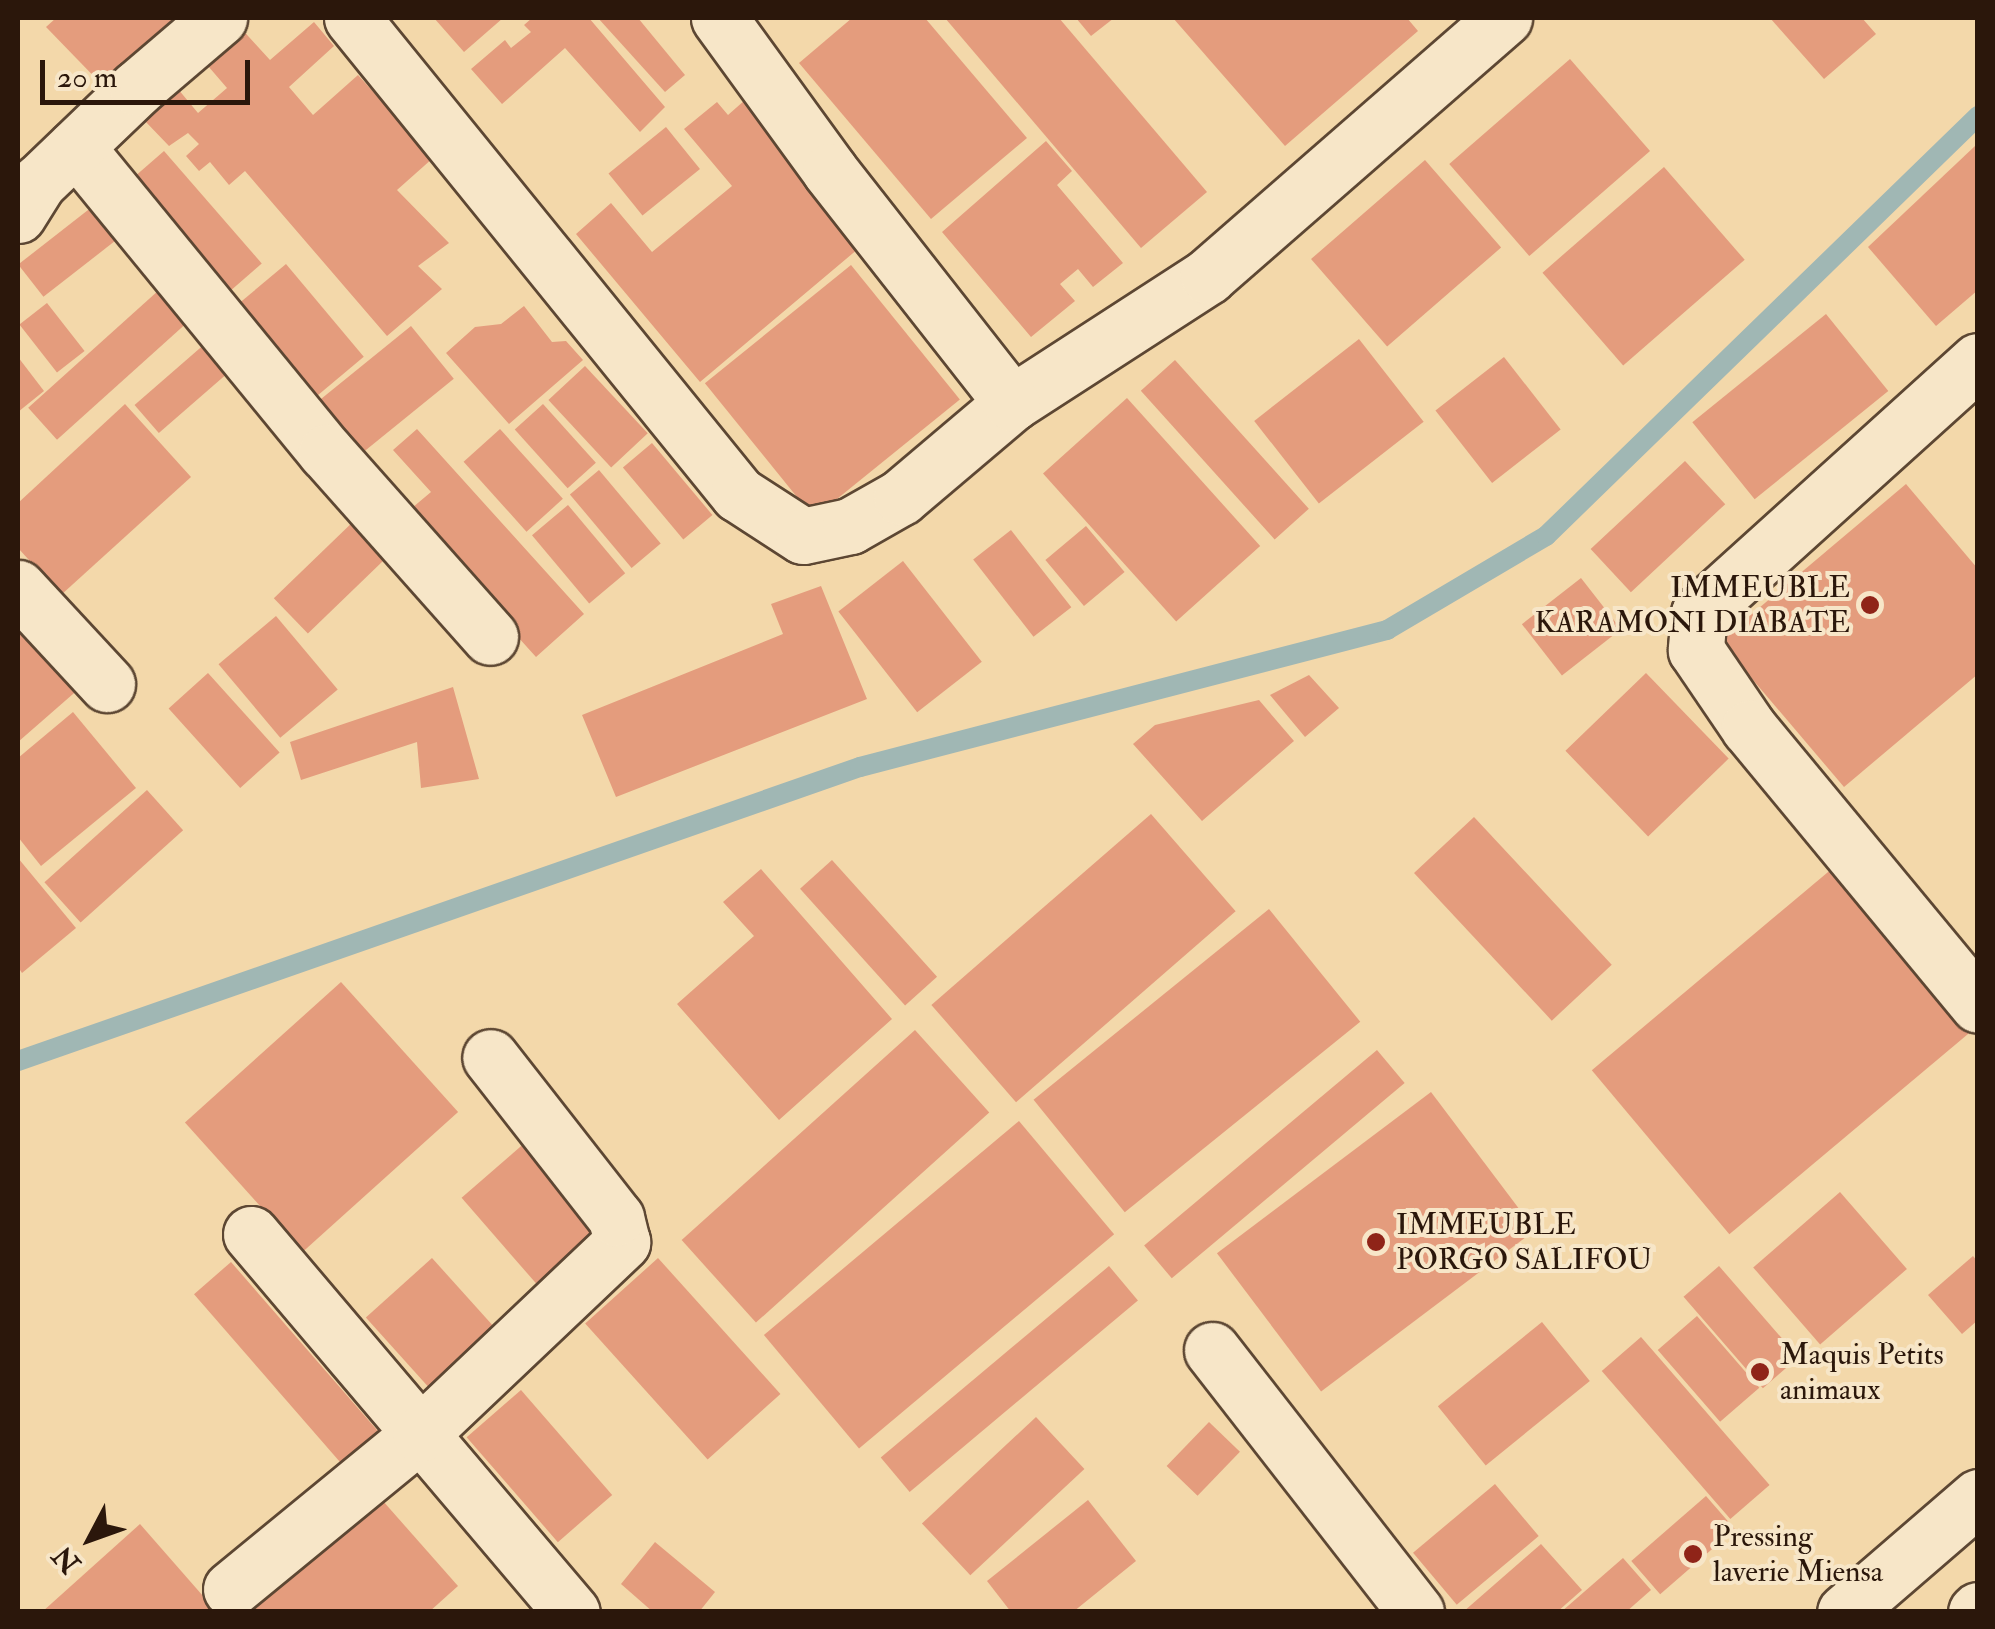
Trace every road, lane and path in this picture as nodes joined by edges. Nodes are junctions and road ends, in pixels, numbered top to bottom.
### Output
1 (219, 18) edge
2 (352, 18) edge
3 (720, 18) edge
4 (1504, 18) edge
5 (38, 176) edge
6 (1978, 361) edge
7 (1012, 404) junction
8 (18, 588) edge
9 (490, 638) dead end
10 (107, 684) dead end
11 (1978, 1005) edge
12 (490, 1057) dead end
13 (251, 1234) dead end
14 (1212, 1350) dead end
15 (420, 1434) junction
16 (1978, 1497) edge
17 (231, 1589) dead end
18 (572, 1612) edge
19 (1416, 1612) edge
20 (1844, 1612) edge

1 - 5 street
2 - 7 street
3 - 7 street
4 - 7 street
5 - 9 street
6 - 11 street
8 - 10 street
12 - 15 street
13 - 15 street
14 - 19 street
15 - 17 street
15 - 18 street
16 - 20 street

